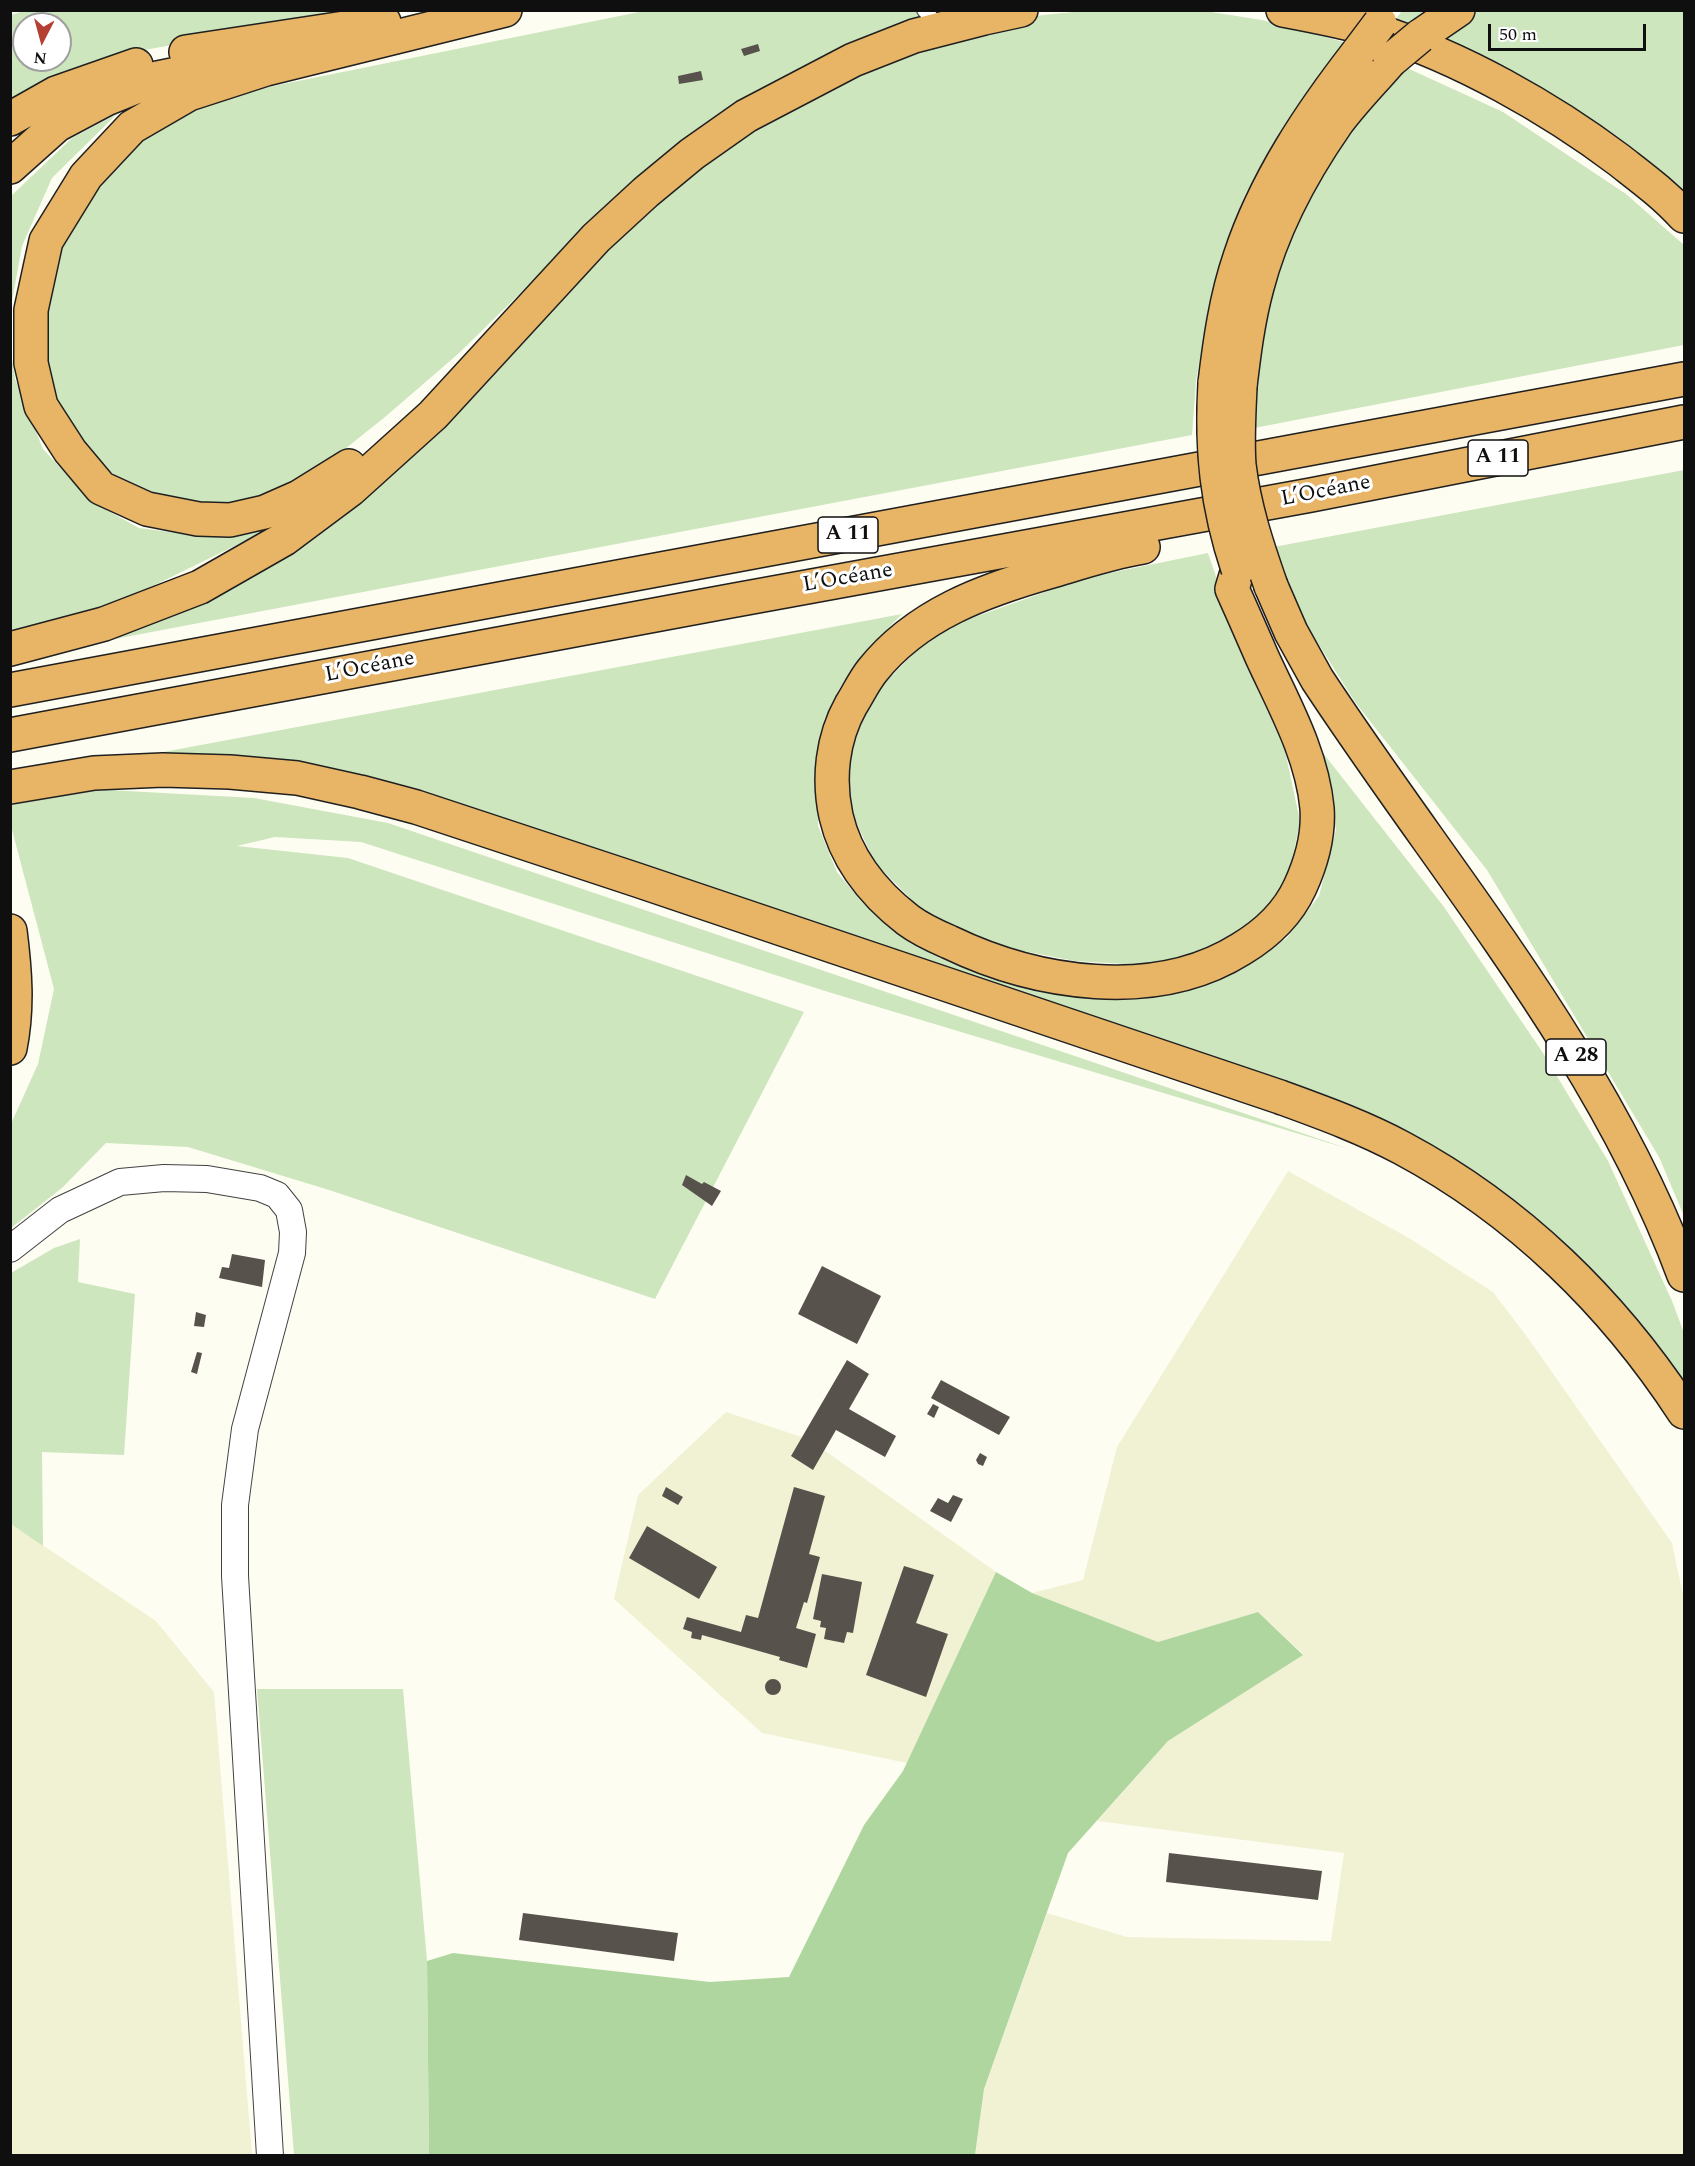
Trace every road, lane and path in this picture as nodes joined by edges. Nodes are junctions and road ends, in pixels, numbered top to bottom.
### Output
1 (463, 10) edge
2 (492, 10) edge
3 (505, 10) edge
4 (1021, 10) edge
5 (1283, 10) edge
6 (1458, 10) edge
7 (1384, 16) edge
8 (933, 20) edge
9 (10, 119) edge
10 (10, 167) edge
11 (1684, 216) edge
12 (1684, 379) edge
13 (460, 384) junction
14 (1227, 385) junction
15 (1684, 422) edge
16 (1311, 495) junction
17 (1247, 584) junction
18 (10, 649) edge
19 (10, 690) edge
20 (10, 735) edge
21 (10, 787) edge
22 (10, 931) edge
23 (10, 1048) edge
24 (10, 1249) edge
25 (1684, 1275) edge
26 (1684, 1412) edge
27 (270, 2156) edge

1 - 9 highway
2 - 10 highway
3 - 13 highway
4 - 8 highway
5 - 11 highway
6 - 14 highway, bridge
7 - 14 highway, bridge
8 - 13 highway
12 - 19 highway, L’Océane / A 11
13 - 18 highway
14 - 17 highway, bridge
15 - 16 highway, L’Océane / A 11
16 - 17 highway
16 - 20 highway, L’Océane / A 11
17 - 25 highway, A 28
21 - 26 highway
22 - 23 highway
24 - 27 street

